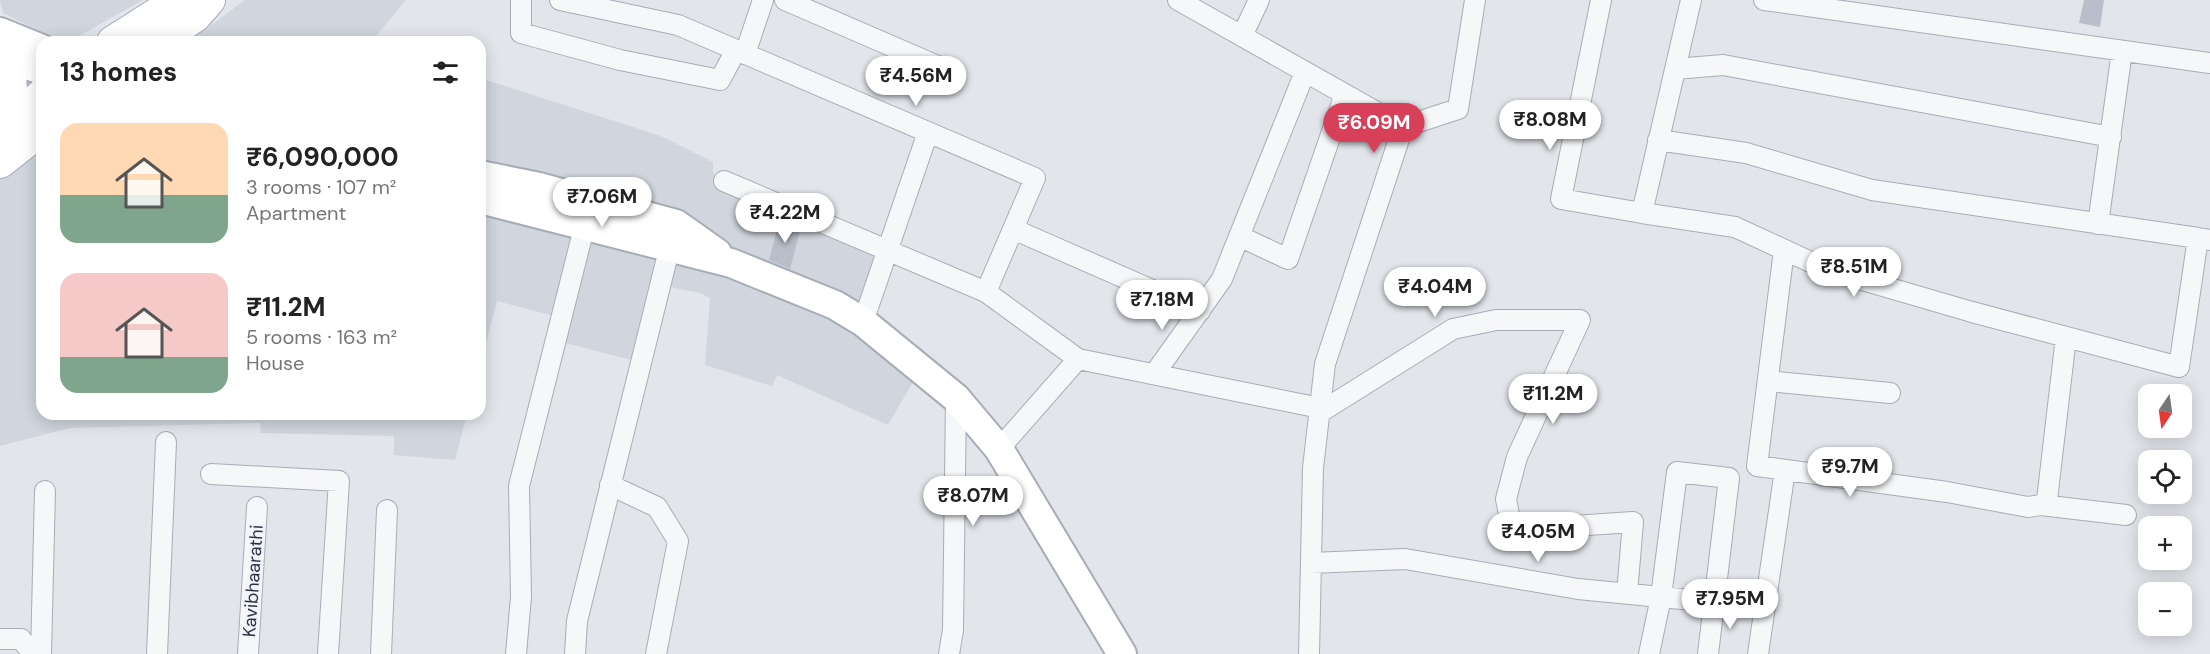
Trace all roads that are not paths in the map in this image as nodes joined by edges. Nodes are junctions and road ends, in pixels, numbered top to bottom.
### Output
1 (179, 0) edge
2 (209, 0) edge
3 (522, 0) edge
4 (560, 0) edge
5 (763, 0) edge
6 (785, 0) edge
7 (1178, 0) edge
8 (1259, 0) edge
9 (1475, 0) edge
10 (1601, 0) edge
11 (1691, 0) edge
12 (1764, 0) edge
13 (614, 6) edge
14 (0, 32) edge
15 (122, 36) edge
16 (165, 36) edge
17 (1242, 36) junction
18 (36, 47) edge
19 (2122, 51) junction
20 (740, 52) junction
21 (0, 59) edge
22 (2210, 63) edge
23 (36, 68) edge
24 (1675, 69) junction
25 (949, 71) dead end
26 (1305, 72) junction
27 (1345, 94) junction
28 (36, 100) edge
29 (0, 124) edge
30 (1403, 127) junction
31 (928, 132) junction
32 (0, 133) edge
33 (36, 134) edge
34 (2111, 137) junction
35 (1658, 140) junction
36 (0, 162) edge
37 (486, 176) edge
38 (724, 182) dead end
39 (486, 201) edge
40 (1642, 213) junction
41 (486, 221) edge
42 (2098, 224) junction
43 (1013, 229) junction
44 (1239, 236) junction
45 (2204, 239) edge
46 (581, 240) junction
47 (886, 250) junction
48 (1784, 250) junction
49 (666, 262) junction
50 (731, 262) junction
51 (986, 292) junction
52 (1200, 311) junction
53 (863, 322) junction
54 (2066, 337) junction
55 (1078, 359) junction
56 (1155, 373) junction
57 (1768, 381) junction
58 (1890, 393) dead end
59 (956, 398) junction
60 (1319, 410) junction
61 (166, 442) dead end
62 (999, 449) junction
63 (1785, 470) junction
64 (211, 474) dead end
65 (610, 485) junction
66 (45, 491) dead end
67 (2041, 505) junction
68 (257, 507) dead end
69 (387, 510) dead end
70 (2126, 515) dead end
71 (1311, 562) junction
72 (1627, 594) junction
73 (1661, 597) junction
74 (1715, 602) junction
75 (1765, 607) junction
76 (0, 639) edge
77 (33, 654) edge
78 (41, 654) edge
79 (157, 654) edge
80 (248, 654) edge
81 (328, 654) edge
82 (381, 654) edge
83 (516, 654) edge
84 (575, 654) edge
85 (656, 654) edge
86 (949, 654) edge
87 (1122, 654) edge
88 (1309, 654) edge
89 (1649, 654) edge
90 (1708, 654) edge
91 (1758, 654) edge

1 - 15 main road
2 - 16 main road
3 - 20 street
4 - 13 street
5 - 20 street
6 - 25 street
7 - 17 street
8 - 17 street
9 - 30 street
10 - 40 street
11 - 24 street
12 - 19 street
13 - 20 street
14 - 18 street
17 - 26 street
19 - 22 street
19 - 34 street
20 - 31 street
21 - 23 street
21 - 29 street
24 - 34 street
24 - 35 street
26 - 27 street
26 - 44 street
27 - 30 street
27 - 44 street
28 - 32 main road
30 - 60 street
31 - 43 street
31 - 47 street
33 - 36 main road
34 - 42 street
35 - 40 street
35 - 42 street
37 - 50 street
38 - 47 street
39 - 50 street
40 - 48 street
41 - 46 street
42 - 45 street
43 - 51 street
43 - 52 street
44 - 52 street
45 - 54 street
46 - 49 street
46 - 83 street
47 - 51 street
47 - 53 street
48 - 54 street
48 - 57 street
49 - 50 street
49 - 65 street
50 - 53 street
51 - 55 street
52 - 56 street
53 - 59 street
54 - 67 street
55 - 56 street
55 - 62 street
56 - 60 street
57 - 58 street
57 - 63 street
59 - 62 street
59 - 86 street
60 - 71 street
60 - 72 street
61 - 79 street
62 - 87 street
63 - 67 street
63 - 75 street
64 - 81 street
65 - 84 street
65 - 85 street
66 - 78 street
67 - 70 street
68 - 80 street, Kavibhaarathi
69 - 82 street
71 - 72 street
71 - 88 street
72 - 73 street
73 - 74 street
73 - 74 street
73 - 89 street
74 - 75 street
74 - 90 street
75 - 91 street
76 - 77 street

